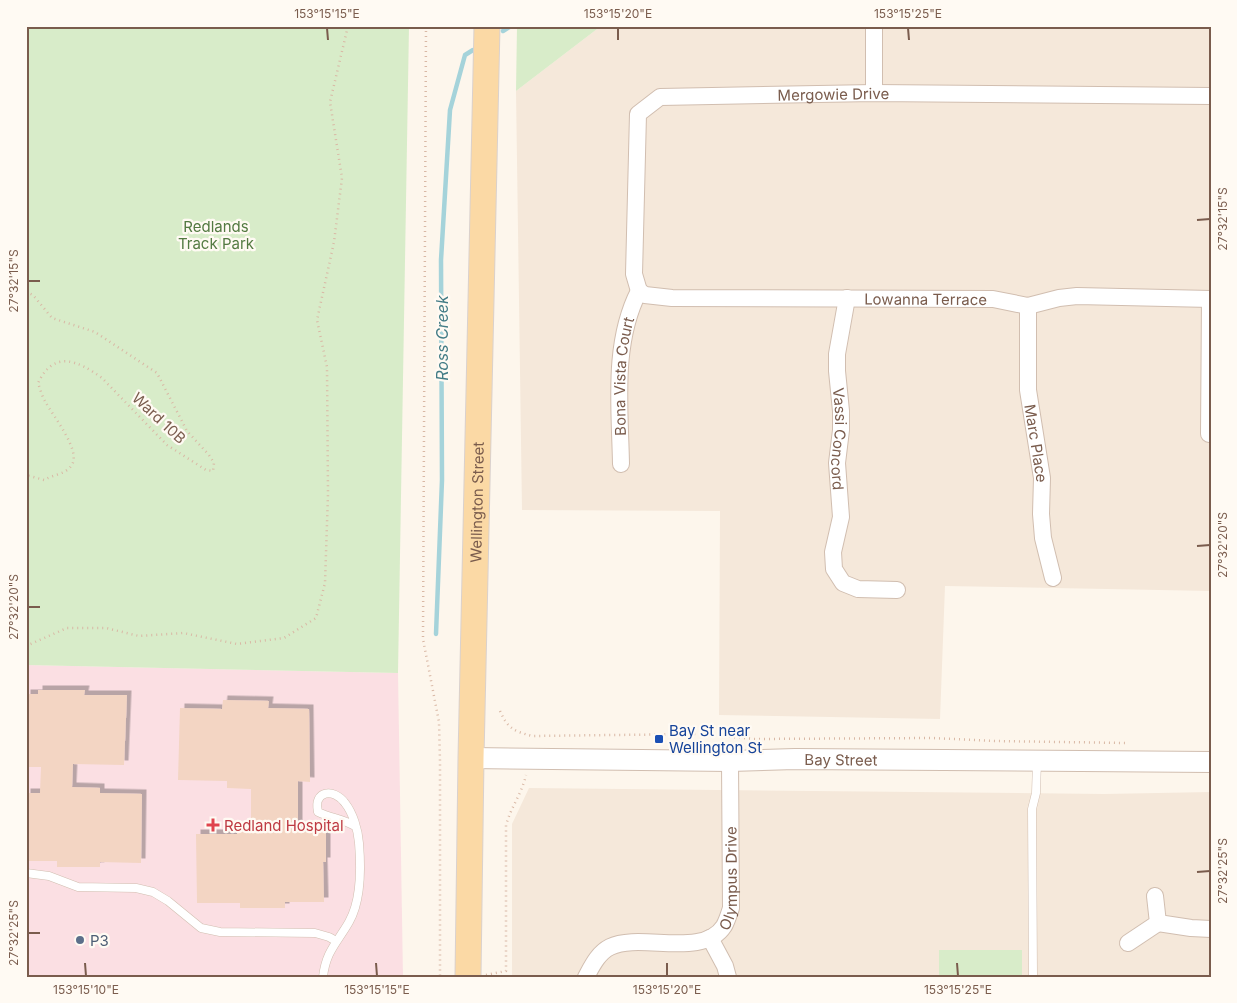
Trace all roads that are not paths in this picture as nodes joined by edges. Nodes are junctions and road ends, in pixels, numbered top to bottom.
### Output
1 (488, 26) edge
2 (874, 26) edge
3 (874, 93) junction
4 (1211, 96) edge
5 (639, 291) junction
6 (847, 298) junction
7 (1210, 299) edge
8 (1028, 306) junction
9 (1209, 434) dead end
10 (621, 464) dead end
11 (1053, 578) dead end
12 (897, 590) dead end
13 (470, 758) junction
14 (730, 761) junction
15 (1037, 762) junction
16 (1211, 762) edge
17 (355, 826) junction
18 (26, 873) edge
19 (1155, 896) dead end
20 (1158, 923) junction
21 (1211, 928) edge
22 (710, 938) junction
23 (336, 941) junction
24 (1128, 943) dead end
25 (468, 976) edge
26 (324, 977) edge
27 (586, 977) edge
28 (728, 977) edge
29 (1033, 977) edge

1 - 13 main road, Wellington Street
2 - 3 street
3 - 4 street, Mergowie Drive
3 - 5 street, Mergowie Drive
5 - 6 street, Lowanna Terrace
5 - 10 street, Bona Vista Court
6 - 8 street, Lowanna Terrace
6 - 12 street, Vassi Concord
7 - 8 street, Lowanna Terrace
7 - 9 street
8 - 11 street, Marc Place
13 - 14 street, Bay Street
13 - 25 main road, Wellington Street
14 - 15 street, Bay Street
14 - 22 street, Olympus Drive
15 - 16 street, Bay Street
15 - 29 lane
17 - 17 lane
17 - 23 lane
18 - 23 lane
19 - 20 street
20 - 21 street
20 - 24 street
22 - 27 street, Olympus Drive
22 - 28 street
23 - 26 lane

